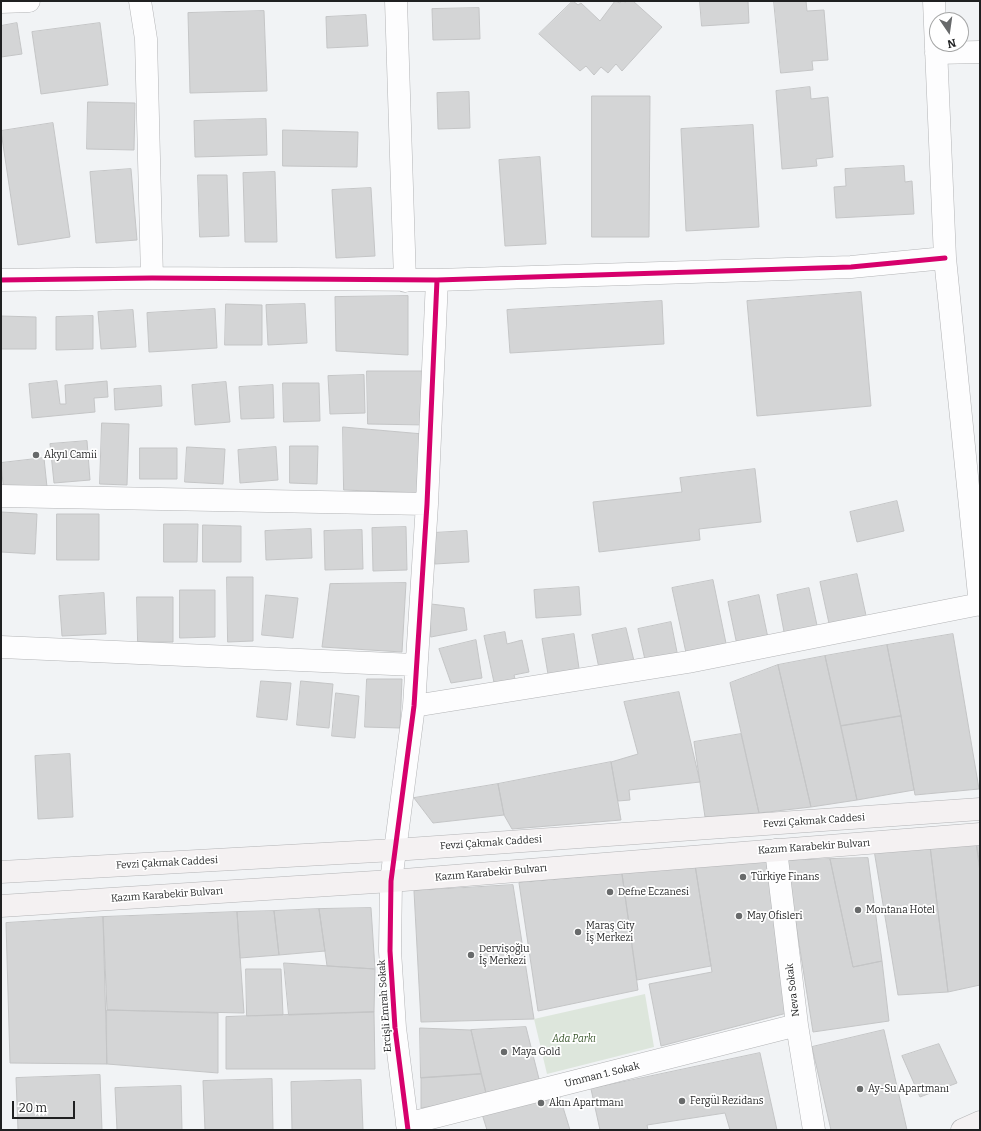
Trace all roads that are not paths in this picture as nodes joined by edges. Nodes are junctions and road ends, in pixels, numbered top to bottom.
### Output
1 (29, 1) edge
2 (140, 1) edge
3 (396, 1) edge
4 (934, 1) edge
5 (1, 2) edge
6 (980, 52) edge
7 (936, 54) junction
8 (945, 258) junction
9 (152, 278) junction
10 (1, 280) edge
11 (436, 280) junction
12 (404, 281) junction
13 (1, 496) edge
14 (427, 504) junction
15 (980, 604) edge
16 (1, 647) edge
17 (415, 665) junction
18 (414, 706) junction
19 (980, 809) edge
20 (980, 834) edge
21 (394, 850) junction
22 (776, 850) junction
23 (1, 872) edge
24 (391, 881) junction
25 (1, 906) edge
26 (797, 1025) junction
27 (980, 1122) edge
28 (407, 1127) edge
29 (814, 1130) edge
30 (962, 1130) edge

1 - 5 street
2 - 9 street
3 - 12 street
4 - 7 street
6 - 7 street
7 - 8 street
8 - 11 street
8 - 15 street
9 - 10 street
9 - 12 street
11 - 12 street
11 - 14 street, Ercişli Emrah Sokak
13 - 14 street
14 - 17 street, Ercişli Emrah Sokak
15 - 18 street
16 - 17 street
17 - 18 street, Ercişli Emrah Sokak
18 - 21 street, Ercişli Emrah Sokak
19 - 21 main road, Fevzi Çakmak Caddesi
20 - 22 main road, Kazım Karabekir Bulvarı
21 - 23 main road, Fevzi Çakmak Caddesi
21 - 24 street, Ercişli Emrah Sokak
22 - 24 main road, Kazım Karabekir Bulvarı
22 - 26 street, Neva Sokak
24 - 25 main road, Kazım Karabekir Bulvarı
24 - 28 street, Ercişli Emrah Sokak
26 - 28 street, Umman 1. Sokak
26 - 29 street, Neva Sokak
27 - 30 main road

